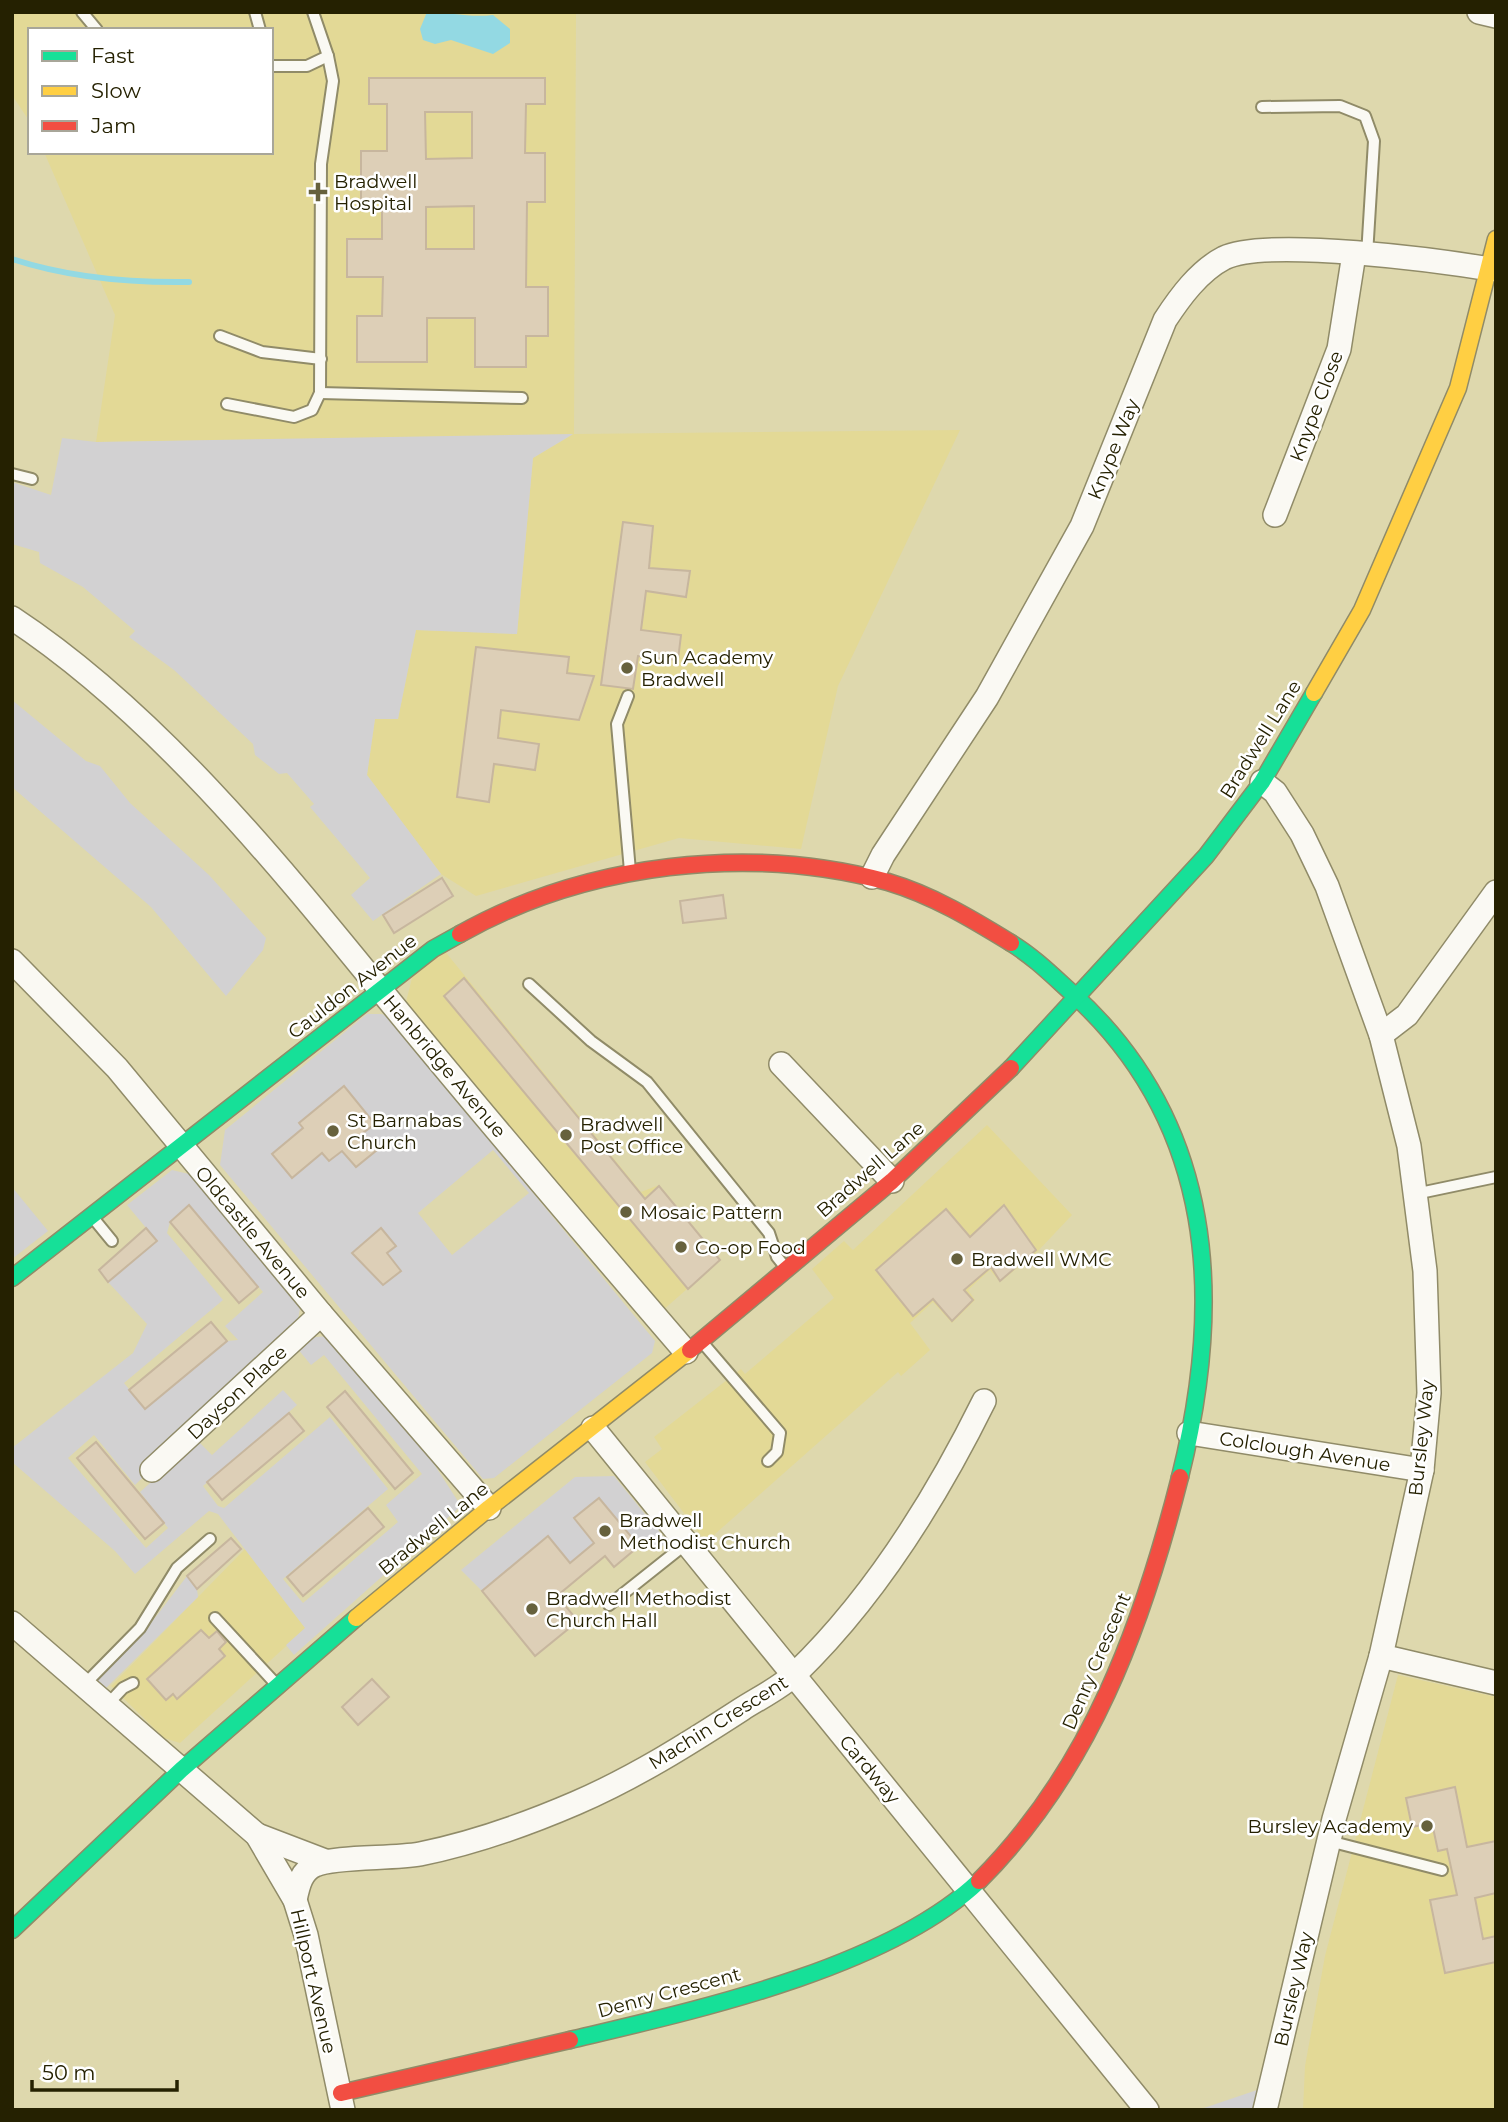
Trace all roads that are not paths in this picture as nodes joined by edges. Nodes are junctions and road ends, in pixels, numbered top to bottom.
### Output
1 (82, 12) edge
2 (313, 12) edge
3 (1479, 12) edge
4 (1496, 16) edge
5 (95, 28) edge
6 (328, 56) junction
7 (273, 66) edge
8 (1262, 107) dead end
9 (1496, 239) edge
10 (1361, 254) junction
11 (1493, 269) edge
12 (220, 336) dead end
13 (321, 359) junction
14 (320, 393) junction
15 (522, 398) dead end
16 (227, 404) dead end
17 (12, 474) edge
18 (32, 479) dead end
19 (1275, 515) dead end
20 (12, 618) edge
21 (628, 696) dead end
22 (1262, 782) junction
23 (630, 873) junction
24 (872, 877) junction
25 (1496, 892) edge
26 (12, 961) edge
27 (529, 984) dead end
28 (379, 988) junction
29 (1078, 996) junction
30 (1381, 1035) junction
31 (781, 1064) dead end
32 (183, 1146) junction
33 (1496, 1177) edge
34 (892, 1181) junction
35 (1415, 1194) junction
36 (92, 1216) junction
37 (112, 1241) dead end
38 (787, 1269) junction
39 (12, 1278) edge
40 (321, 1314) junction
41 (693, 1346) junction
42 (984, 1401) dead end
43 (593, 1428) junction
44 (1189, 1433) junction
45 (768, 1461) dead end
46 (152, 1470) dead end
47 (1422, 1470) junction
48 (489, 1508) junction
49 (210, 1539) dead end
50 (687, 1543) junction
51 (609, 1605) dead end
52 (215, 1618) dead end
53 (12, 1623) edge
54 (1381, 1657) junction
55 (793, 1676) junction
56 (1496, 1682) edge
57 (133, 1683) dead end
58 (85, 1685) junction
59 (277, 1685) junction
60 (107, 1705) junction
61 (181, 1770) junction
62 (257, 1835) junction
63 (1329, 1840) junction
64 (325, 1861) junction
65 (1442, 1870) dead end
66 (970, 1890) junction
67 (295, 1900) junction
68 (12, 1930) edge
69 (342, 2101) edge
70 (1147, 2110) edge
71 (1265, 2110) edge

1 - 5 lane
2 - 6 lane
3 - 4 street
6 - 7 lane
6 - 13 lane
8 - 10 lane
9 - 11 street, Bradwell Lane
10 - 11 street, Knype Way
10 - 19 street, Knype Close
10 - 24 street, Knype Way
11 - 22 street, Bradwell Lane
12 - 13 lane
13 - 14 lane
14 - 15 lane
14 - 16 lane
17 - 18 lane
20 - 28 street, Hanbridge Avenue
21 - 23 lane
22 - 29 street, Bradwell Lane
22 - 30 street, Bursley Way
23 - 24 street, Cauldon Avenue
23 - 28 street, Cauldon Avenue
24 - 29 street, Cauldon Avenue
25 - 30 street
26 - 32 street, Oldcastle Avenue
27 - 38 lane
28 - 32 street, Cauldon Avenue
28 - 41 street, Hanbridge Avenue
29 - 34 street, Bradwell Lane
29 - 44 street, Denry Crescent
30 - 35 street, Bursley Way
31 - 34 street
32 - 36 street, Cauldon Avenue
32 - 40 street, Oldcastle Avenue
33 - 35 lane
34 - 38 street, Bradwell Lane
35 - 47 street, Bursley Way
36 - 37 lane
36 - 39 street, Cauldon Avenue
38 - 41 street, Bradwell Lane
40 - 46 street, Dayson Place
40 - 48 street, Oldcastle Avenue
41 - 43 street, Bradwell Lane
41 - 45 lane
42 - 55 street, Machin Crescent
43 - 48 street, Bradwell Lane
43 - 50 street, Cardway
44 - 47 street, Colclough Avenue
44 - 66 street, Denry Crescent
47 - 54 street, Bursley Way
48 - 59 street, Bradwell Lane
49 - 58 lane
50 - 51 lane
50 - 55 street, Cardway
52 - 59 lane
53 - 58 street, Hillport Avenue
54 - 56 street
54 - 63 street, Bursley Way
55 - 64 street, Machin Crescent
55 - 66 street, Cardway
57 - 60 lane
58 - 60 street, Hillport Avenue
59 - 61 street, Bradwell Lane
60 - 61 street, Hillport Avenue
61 - 62 street, Hillport Avenue
61 - 68 street, Bradwell Lane
62 - 64 street, Machin Crescent
62 - 67 street, Hillport Avenue
63 - 65 lane
63 - 71 street, Bursley Way
64 - 67 street
66 - 69 street, Denry Crescent
66 - 70 street, Cardway
67 - 69 street, Hillport Avenue

